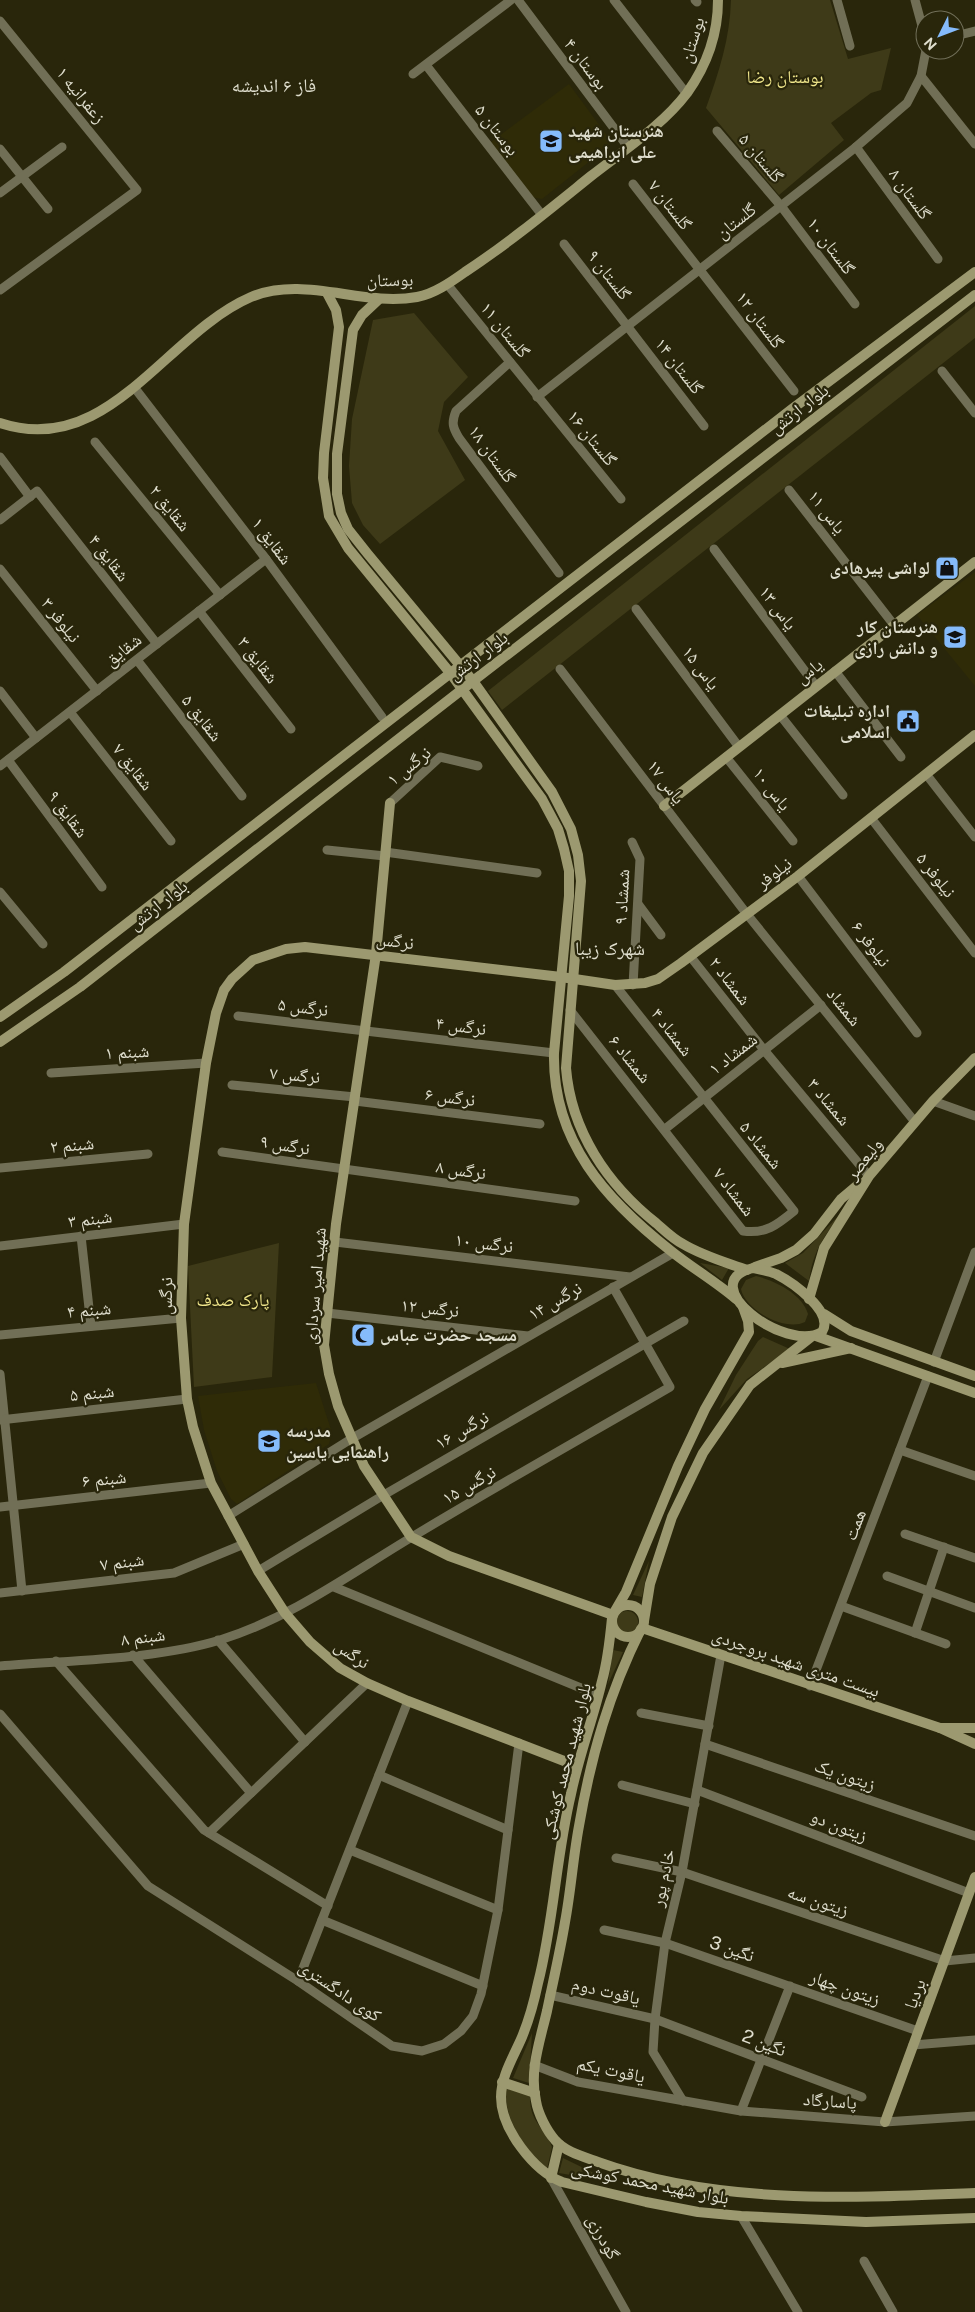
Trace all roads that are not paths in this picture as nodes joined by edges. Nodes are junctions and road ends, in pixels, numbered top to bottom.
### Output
1 (511, 0) edge
2 (518, 0) edge
3 (614, 0) edge
4 (718, 0) edge
5 (837, 0) edge
6 (0, 20) edge
7 (850, 46) dead end
8 (924, 60) edge
9 (426, 65) junction
10 (413, 74) dead end
11 (921, 76) junction
12 (686, 94) junction
13 (717, 130) dead end
14 (970, 131) edge
15 (975, 144) edge
16 (62, 147) dead end
17 (628, 147) junction
18 (856, 147) junction
19 (0, 148) edge
20 (22, 176) junction
21 (633, 184) dead end
22 (0, 193) edge
23 (781, 206) junction
24 (48, 209) dead end
25 (542, 215) junction
26 (564, 244) dead end
27 (938, 259) dead end
28 (701, 269) junction
29 (975, 272) edge
30 (448, 284) junction
31 (0, 290) edge
32 (327, 292) junction
33 (975, 294) edge
34 (378, 300) junction
35 (855, 304) dead end
36 (628, 326) junction
37 (338, 352) junction
38 (350, 352) junction
39 (510, 362) junction
40 (942, 371) dead end
41 (134, 386) junction
42 (794, 390) dead end
43 (538, 397) junction
44 (804, 401) junction
45 (975, 413) edge
46 (816, 416) junction
47 (0, 423) edge
48 (704, 426) dead end
49 (95, 442) dead end
50 (0, 457) edge
51 (789, 490) dead end
52 (33, 494) junction
53 (621, 500) dead end
54 (0, 520) edge
55 (714, 549) dead end
56 (266, 559) junction
57 (975, 562) edge
58 (0, 569) edge
59 (559, 573) dead end
60 (220, 595) junction
61 (636, 609) dead end
62 (199, 611) junction
63 (894, 625) junction
64 (157, 644) junction
65 (137, 660) junction
66 (461, 666) junction
67 (560, 669) dead end
68 (835, 671) junction
69 (451, 674) junction
70 (472, 681) junction
71 (816, 686) junction
72 (462, 689) junction
73 (0, 691) edge
74 (97, 691) junction
75 (70, 712) junction
76 (780, 715) junction
77 (382, 716) dead end
78 (291, 729) dead end
79 (975, 735) edge
80 (36, 738) junction
81 (739, 747) junction
82 (901, 756) dead end
83 (726, 757) junction
84 (8, 760) junction
85 (0, 766) edge
86 (478, 766) dead end
87 (926, 774) junction
88 (242, 796) dead end
89 (843, 796) dead end
90 (390, 803) joint
91 (664, 806) junction
92 (871, 818) junction
93 (975, 837) edge
94 (171, 841) dead end
95 (792, 841) dead end
96 (632, 842) dead end
97 (327, 850) dead end
98 (385, 854) junction
99 (537, 872) dead end
100 (798, 876) junction
101 (102, 887) dead end
102 (0, 892) edge
103 (638, 904) junction
104 (746, 914) junction
105 (661, 935) dead end
106 (565, 940) junction
107 (576, 942) junction
108 (43, 944) dead end
109 (975, 953) edge
110 (376, 954) junction
111 (690, 956) junction
112 (561, 976) junction
113 (573, 979) junction
114 (615, 985) junction
115 (633, 985) junction
116 (820, 1005) junction
117 (570, 1010) junction
118 (238, 1016) dead end
119 (0, 1017) edge
120 (365, 1030) junction
121 (917, 1033) dead end
122 (0, 1042) edge
123 (764, 1050) junction
124 (554, 1053) junction
125 (975, 1058) edge
126 (206, 1064) junction
127 (51, 1073) dead end
128 (232, 1085) dead end
129 (703, 1098) junction
130 (355, 1099) junction
131 (933, 1102) junction
132 (975, 1116) edge
133 (915, 1122) junction
134 (540, 1124) dead end
135 (665, 1129) junction
136 (222, 1152) dead end
137 (148, 1154) dead end
138 (0, 1168) edge
139 (344, 1171) junction
140 (869, 1176) junction
141 (574, 1201) dead end
142 (794, 1211) joint
143 (184, 1224) junction
144 (81, 1236) junction
145 (335, 1242) junction
146 (681, 1243) junction
147 (0, 1246) edge
148 (975, 1252) edge
149 (673, 1253) junction
150 (750, 1269) junction
151 (630, 1277) junction
152 (613, 1286) junction
153 (736, 1298) junction
154 (809, 1299) junction
155 (743, 1307) junction
156 (327, 1313) junction
157 (824, 1314) junction
158 (181, 1318) junction
159 (684, 1321) dead end
160 (91, 1326) junction
161 (0, 1335) edge
162 (528, 1336) junction
163 (814, 1336) junction
164 (645, 1342) junction
165 (851, 1348) junction
166 (934, 1362) junction
167 (779, 1364) junction
168 (0, 1374) edge
169 (928, 1376) junction
170 (975, 1376) edge
171 (975, 1393) edge
172 (187, 1399) junction
173 (2, 1419) edge
174 (351, 1439) junction
175 (900, 1450) junction
176 (975, 1476) edge
177 (211, 1483) junction
178 (382, 1496) junction
179 (13, 1505) junction
180 (0, 1507) edge
181 (228, 1516) junction
182 (905, 1534) dead end
183 (411, 1537) junction
184 (244, 1544) junction
185 (944, 1547) junction
186 (975, 1558) edge
187 (258, 1571) junction
188 (886, 1576) dead end
189 (334, 1587) junction
190 (22, 1591) junction
191 (928, 1591) junction
192 (0, 1593) edge
193 (841, 1606) junction
194 (975, 1608) edge
195 (285, 1613) junction
196 (613, 1615) junction
197 (642, 1626) junction
198 (914, 1633) junction
199 (218, 1640) junction
200 (946, 1644) dead end
201 (133, 1655) junction
202 (721, 1655) junction
203 (56, 1661) junction
204 (0, 1666) edge
205 (366, 1683) junction
206 (810, 1686) junction
207 (598, 1695) junction
208 (408, 1700) junction
209 (641, 1713) dead end
210 (0, 1714) edge
211 (709, 1726) junction
212 (940, 1728) junction
213 (975, 1728) edge
214 (305, 1742) junction
215 (519, 1743) junction
216 (706, 1744) junction
217 (975, 1744) edge
218 (578, 1766) junction
219 (379, 1775) junction
220 (622, 1785) dead end
221 (697, 1790) junction
222 (252, 1793) junction
223 (694, 1804) junction
224 (508, 1830) junction
225 (209, 1833) junction
226 (975, 1836) edge
227 (350, 1850) junction
228 (616, 1858) dead end
229 (682, 1872) junction
230 (975, 1877) edge
231 (969, 1893) junction
232 (328, 1906) junction
233 (498, 1910) junction
234 (322, 1920) junction
235 (604, 1930) dead end
236 (665, 1943) junction
237 (975, 1958) edge
238 (945, 1960) junction
239 (298, 1981) junction
240 (483, 1986) junction
241 (790, 1986) junction
242 (550, 1995) junction
243 (654, 2019) junction
244 (918, 2031) junction
245 (975, 2040) edge
246 (913, 2045) junction
247 (763, 2060) junction
248 (534, 2065) junction
249 (502, 2082) junction
250 (535, 2093) junction
251 (862, 2097) dead end
252 (683, 2101) junction
253 (741, 2111) junction
254 (975, 2116) edge
255 (885, 2122) junction
256 (559, 2144) junction
257 (551, 2178) junction
258 (975, 2193) edge
259 (741, 2216) junction
260 (975, 2218) edge
261 (864, 2261) dead end
262 (626, 2312) edge
263 (798, 2312) edge
264 (894, 2312) edge

1 - 9 street
2 - 17 street, بوستان ۴
3 - 12 street
4 - 12 main road, بوستان
5 - 7 street
6 - 31 street, زعفرانیه ۱
8 - 11 street, گلستان
9 - 10 street
9 - 25 street, بوستان ۵
11 - 14 street
11 - 18 street, گلستان
12 - 17 main road, بوستان
13 - 23 street, گلستان ۵
14 - 15 street
16 - 20 street
17 - 25 main road, بوستان
18 - 23 street, گلستان
18 - 27 street, گلستان ۸
19 - 20 street
20 - 22 street
20 - 24 street
21 - 28 street, گلستان ۷
23 - 28 street, گلستان
23 - 35 street, گلستان ۱۰
25 - 30 main road, بوستان
26 - 36 street, گلستان ۹
28 - 36 street, گلستان
28 - 42 street, گلستان ۱۲
29 - 44 main road, بلوار ارتش
30 - 34 main road, بوستان
30 - 39 street, گلستان ۱۱
32 - 34 main road, بوستان
32 - 37 main road
32 - 41 main road, بوستان
33 - 46 main road, بلوار ارتش
34 - 38 main road
36 - 43 street, گلستان
36 - 48 street, گلستان ۱۴
37 - 38 main road
37 - 69 main road
38 - 66 main road
39 - 43 street, گلستان ۱۱
39 - 59 street, گلستان ۱۸
40 - 45 street
41 - 47 main road, بوستان
41 - 56 street, شقایق ۱
43 - 53 street, گلستان ۱۶
44 - 46 main road
44 - 66 main road, بلوار ارتش
46 - 70 main road, بلوار ارتش
49 - 60 street, شقایق ۲
50 - 52 street, شقایق ۴
51 - 63 street, یاس ۱۱
52 - 54 street
52 - 64 street, شقایق ۴
55 - 71 street, یاس ۱۳
56 - 60 street, شقایق
56 - 77 street, شقایق ۱
57 - 63 main road, یاس
58 - 74 street, نیلوفر ۳
60 - 62 street, شقایق
61 - 81 street, یاس ۱۵
62 - 64 street, شقایق
62 - 78 street, شقایق ۳
63 - 68 main road, یاس
64 - 65 street, شقایق
65 - 74 street, شقایق
65 - 88 street, شقایق ۵
66 - 69 main road, بلوار ارتش
66 - 70 main road
67 - 91 street, یاس ۱۷
68 - 71 main road, یاس
68 - 82 street
69 - 72 main road
69 - 119 main road, بلوار ارتش
70 - 72 main road, بلوار ارتش
70 - 107 main road
71 - 76 main road, یاس
72 - 106 main road
72 - 122 main road, بلوار ارتش
73 - 80 street
74 - 75 street, شقایق
75 - 80 street, شقایق
75 - 94 street, شقایق ۷
76 - 81 main road, یاس
76 - 89 street
79 - 87 main road, نیلوفر
80 - 84 street, شقایق
81 - 83 main road, یاس
83 - 91 main road, یاس
83 - 95 street, یاس ۱۰
84 - 85 street, شقایق
84 - 101 street, شقایق ۹
86 - 90 street, نرگس ۱
87 - 92 main road, نیلوفر
87 - 93 street
90 - 98 main road, شهید امیر سرداری
91 - 104 street, یاس ۱۷
92 - 100 main road, نیلوفر
92 - 109 street, نیلوفر ۵
96 - 103 street, شمشاد ۹
97 - 98 street
98 - 99 street
98 - 110 main road, شهید امیر سرداری
100 - 104 main road, نیلوفر
100 - 121 street, نیلوفر ۶
102 - 108 street
103 - 105 street
103 - 115 street, شمشاد ۹
104 - 111 main road, نیلوفر
104 - 116 street, شمشاد
106 - 107 main road
106 - 112 main road
107 - 113 main road
110 - 112 main road, نرگس
110 - 120 main road, شهید امیر سرداری
110 - 126 main road, نرگس
111 - 115 main road, نیلوفر
111 - 123 street, شمشاد ۲
112 - 113 main road, نرگس
112 - 124 main road
113 - 114 main road, نیلوفر
113 - 117 main road
114 - 115 main road, نیلوفر
114 - 129 street, شمشاد ۴
116 - 123 street, شمشاد ۱
116 - 133 street, شمشاد
117 - 135 street, شمشاد ۶
117 - 146 main road
118 - 120 street, نرگس ۵
120 - 124 street, نرگس ۴
120 - 130 main road, شهید امیر سرداری
123 - 129 street, شمشاد ۱
123 - 140 street, شمشاد ۳
124 - 149 main road
125 - 131 main road, ولیعصر
126 - 127 street, شبنم ۱
126 - 143 main road, نرگس
128 - 130 street, نرگس ۷
129 - 135 street, شمشاد ۱
129 - 142 street, شمشاد ۵
130 - 134 street, نرگس ۶
130 - 139 main road, شهید امیر سرداری
131 - 132 street
131 - 133 main road, ولیعصر
133 - 140 main road, ولیعصر
135 - 142 street, شمشاد ۷
136 - 139 street, نرگس ۹
137 - 138 street, شبنم ۲
139 - 141 street, نرگس ۸
139 - 145 main road, شهید امیر سرداری
140 - 150 main road
140 - 154 main road, ولیعصر
143 - 144 street, شبنم ۳
143 - 158 main road, نرگس
144 - 147 street, شبنم ۳
144 - 160 street
145 - 151 street, نرگس ۱۰
145 - 156 main road, شهید امیر سرداری
146 - 149 main road
146 - 150 main road
148 - 166 street
149 - 151 street, نرگس ۱۴
149 - 153 main road
150 - 153 main road
150 - 154 main road
151 - 152 street, نرگس ۱۴
152 - 162 street, نرگس ۱۴
152 - 164 street
153 - 155 main road
154 - 157 main road
155 - 163 main road
155 - 196 main road, بلوار شهید محمد کوشکی
156 - 162 street, نرگس ۱۲
156 - 174 main road, شهید امیر سرداری
157 - 163 main road
157 - 166 main road
158 - 160 street, شبنم ۴
158 - 172 main road, نرگس
159 - 164 street, نرگس ۱۶
160 - 161 street, شبنم ۴
162 - 174 street, نرگس ۱۴
163 - 165 main road
163 - 167 main road, بلوار شهید محمد کوشکی
164 - 178 street, نرگس ۱۶
164 - 183 street, نرگس ۱۵
165 - 167 main road
165 - 169 main road
166 - 170 main road
167 - 197 main road, بلوار شهید محمد کوشکی
168 - 173 street
169 - 171 main road
169 - 175 street, همت
172 - 173 street, شبنم ۵
172 - 177 main road, نرگس
173 - 179 street
174 - 178 main road, شهید امیر سرداری
174 - 181 street, نرگس ۱۴
175 - 176 street
175 - 193 street, همت
177 - 179 street, شبنم ۶
177 - 181 main road, نرگس
178 - 183 main road, شهید امیر سرداری
178 - 187 street, نرگس ۱۶
179 - 180 street, شبنم ۶
179 - 190 street
181 - 184 main road, نرگس
182 - 185 street
183 - 189 street, نرگس ۱۵
183 - 196 main road, شهید امیر سرداری
184 - 187 main road, نرگس
184 - 190 street, شبنم ۷
185 - 186 street
185 - 191 street
187 - 195 main road, نرگس
188 - 191 street
189 - 195 street, نرگس ۱۵
189 - 207 street
190 - 192 street, شبنم ۷
191 - 194 street
191 - 198 street
193 - 198 street
193 - 206 street, همت
195 - 199 street, شبنم ۸
195 - 205 main road, نرگس
196 - 197 main road
196 - 197 main road
196 - 207 main road, بلوار شهید محمد کوشکی
197 - 202 main road, بیست متری شهید بروجردی
197 - 242 main road, بلوار شهید محمد کوشکی
198 - 200 street
199 - 201 street, شبنم ۸
199 - 214 street
201 - 203 street, شبنم ۸
201 - 222 street
202 - 206 main road, بیست متری شهید بروجردی
202 - 211 street, خادم پور
203 - 204 street, شبنم ۸
203 - 225 street
205 - 208 main road, نرگس
205 - 214 street
206 - 212 main road, بیست متری شهید بروجردی
207 - 218 main road, بلوار شهید محمد کوشکی
208 - 215 main road, نرگس
208 - 219 street
209 - 211 street
210 - 239 street, کوی دادگستری
211 - 216 street, خادم پور
212 - 213 main road, بیست متری شهید بروجردی
212 - 217 main road, بیست متری شهید بروجردی
214 - 222 street
215 - 218 main road, نرگس
215 - 224 street, کوی دادگستری
216 - 221 street, خادم پور
216 - 226 street, زیتون یک
218 - 249 main road, بلوار شهید محمد کوشکی
219 - 224 street
219 - 227 street
220 - 223 street
221 - 223 street, خادم پور
221 - 231 street, زیتون دو
222 - 225 street
223 - 229 street, خادم پور
224 - 233 street, کوی دادگستری
225 - 232 street
227 - 232 street
227 - 233 street
228 - 229 street, زیتون سه
229 - 236 street, خادم پور
229 - 238 street, زیتون سه
230 - 231 main road, بردیا
231 - 238 main road, بردیا
232 - 234 street
233 - 240 street, کوی دادگستری
234 - 239 street
234 - 240 street
235 - 236 street, نگین 3
236 - 241 street, نگین 3
236 - 243 street, خادم پور
237 - 238 street
238 - 244 main road, بردیا
239 - 240 street, کوی دادگستری
241 - 244 street, زیتون چهار
241 - 247 street
242 - 243 street, یاقوت دوم
242 - 248 main road, بلوار شهید محمد کوشکی
243 - 247 street, نگین 2
243 - 252 street, خادم پور
244 - 246 main road, بردیا
245 - 246 street
246 - 255 main road, بردیا
247 - 251 street, نگین 2
247 - 253 street
248 - 250 main road, بلوار شهید محمد کوشکی
248 - 252 street, یاقوت یکم
249 - 250 main road
249 - 257 main road, بلوار شهید محمد کوشکی
250 - 256 main road, بلوار شهید محمد کوشکی
252 - 253 street, پاسارگاد
253 - 255 street, پاسارگاد
254 - 255 street, پاسارگاد
256 - 257 main road
256 - 258 main road, بلوار شهید محمد کوشکی
257 - 259 main road, بلوار شهید محمد کوشکی
257 - 262 street, گودرزی
259 - 260 main road, بلوار شهید محمد کوشکی
259 - 263 street
261 - 264 street

